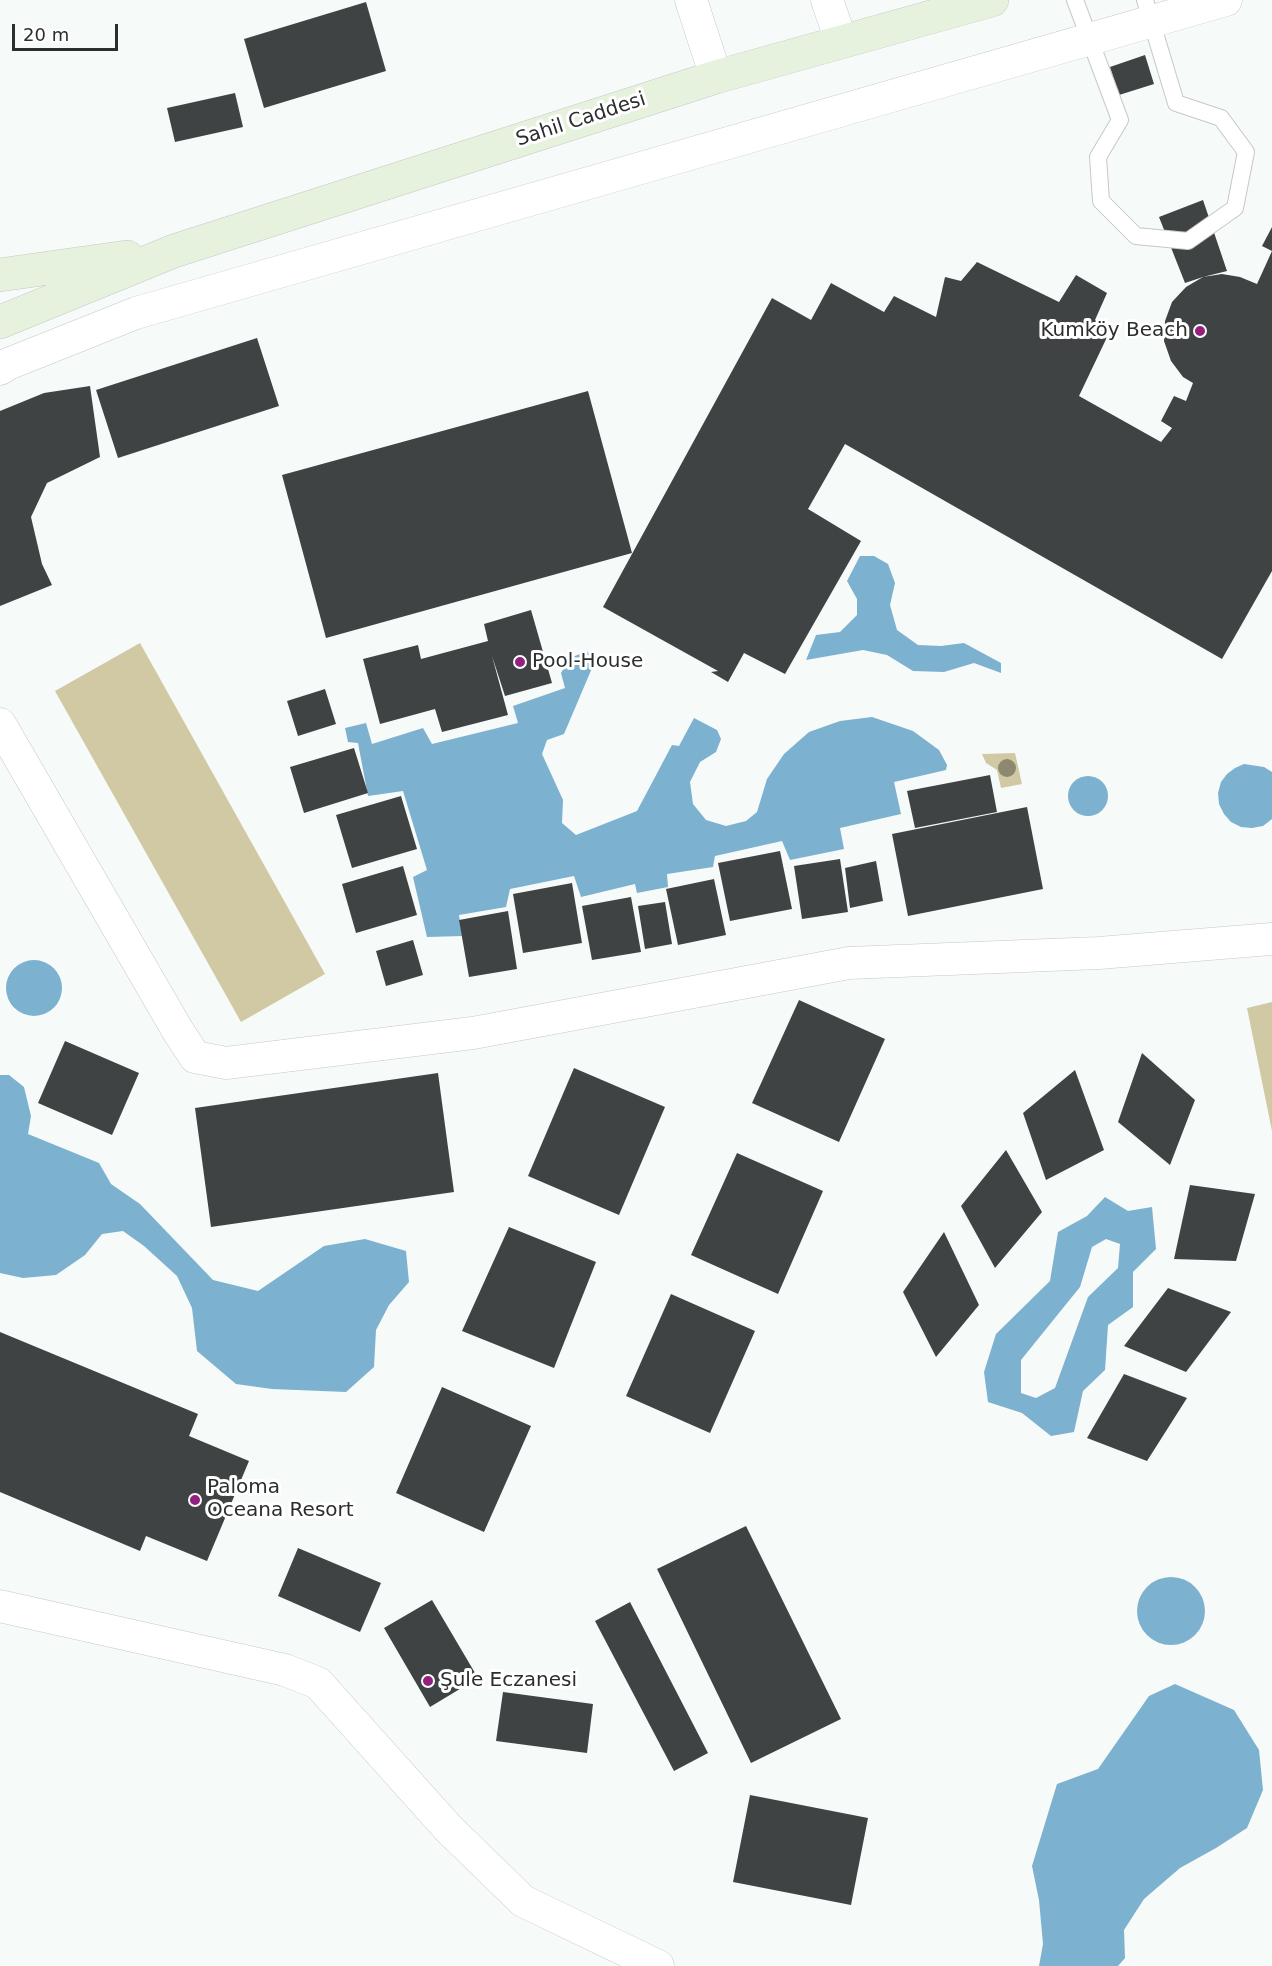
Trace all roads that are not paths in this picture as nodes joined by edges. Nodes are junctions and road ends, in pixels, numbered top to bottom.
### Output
1 (691, 0) edge
2 (827, 0) edge
3 (992, 0) edge
4 (1076, 0) edge
5 (1226, 0) edge
6 (1148, 11) edge
7 (1091, 40) junction
8 (841, 41) junction
9 (716, 77) junction
10 (174, 251) junction
11 (0, 274) edge
12 (0, 322) edge
13 (0, 369) edge
14 (0, 724) edge
15 (1272, 939) edge
16 (0, 1606) edge
17 (658, 1966) edge

1 - 9 street
2 - 8 street
3 - 8 main road, Sahil Caddesi
4 - 7 lane
5 - 6 street
6 - 7 street
6 - 7 lane
7 - 13 street
8 - 9 main road, Sahil Caddesi
9 - 10 main road, Sahil Caddesi
10 - 11 main road
10 - 12 main road
14 - 15 street
16 - 17 street

